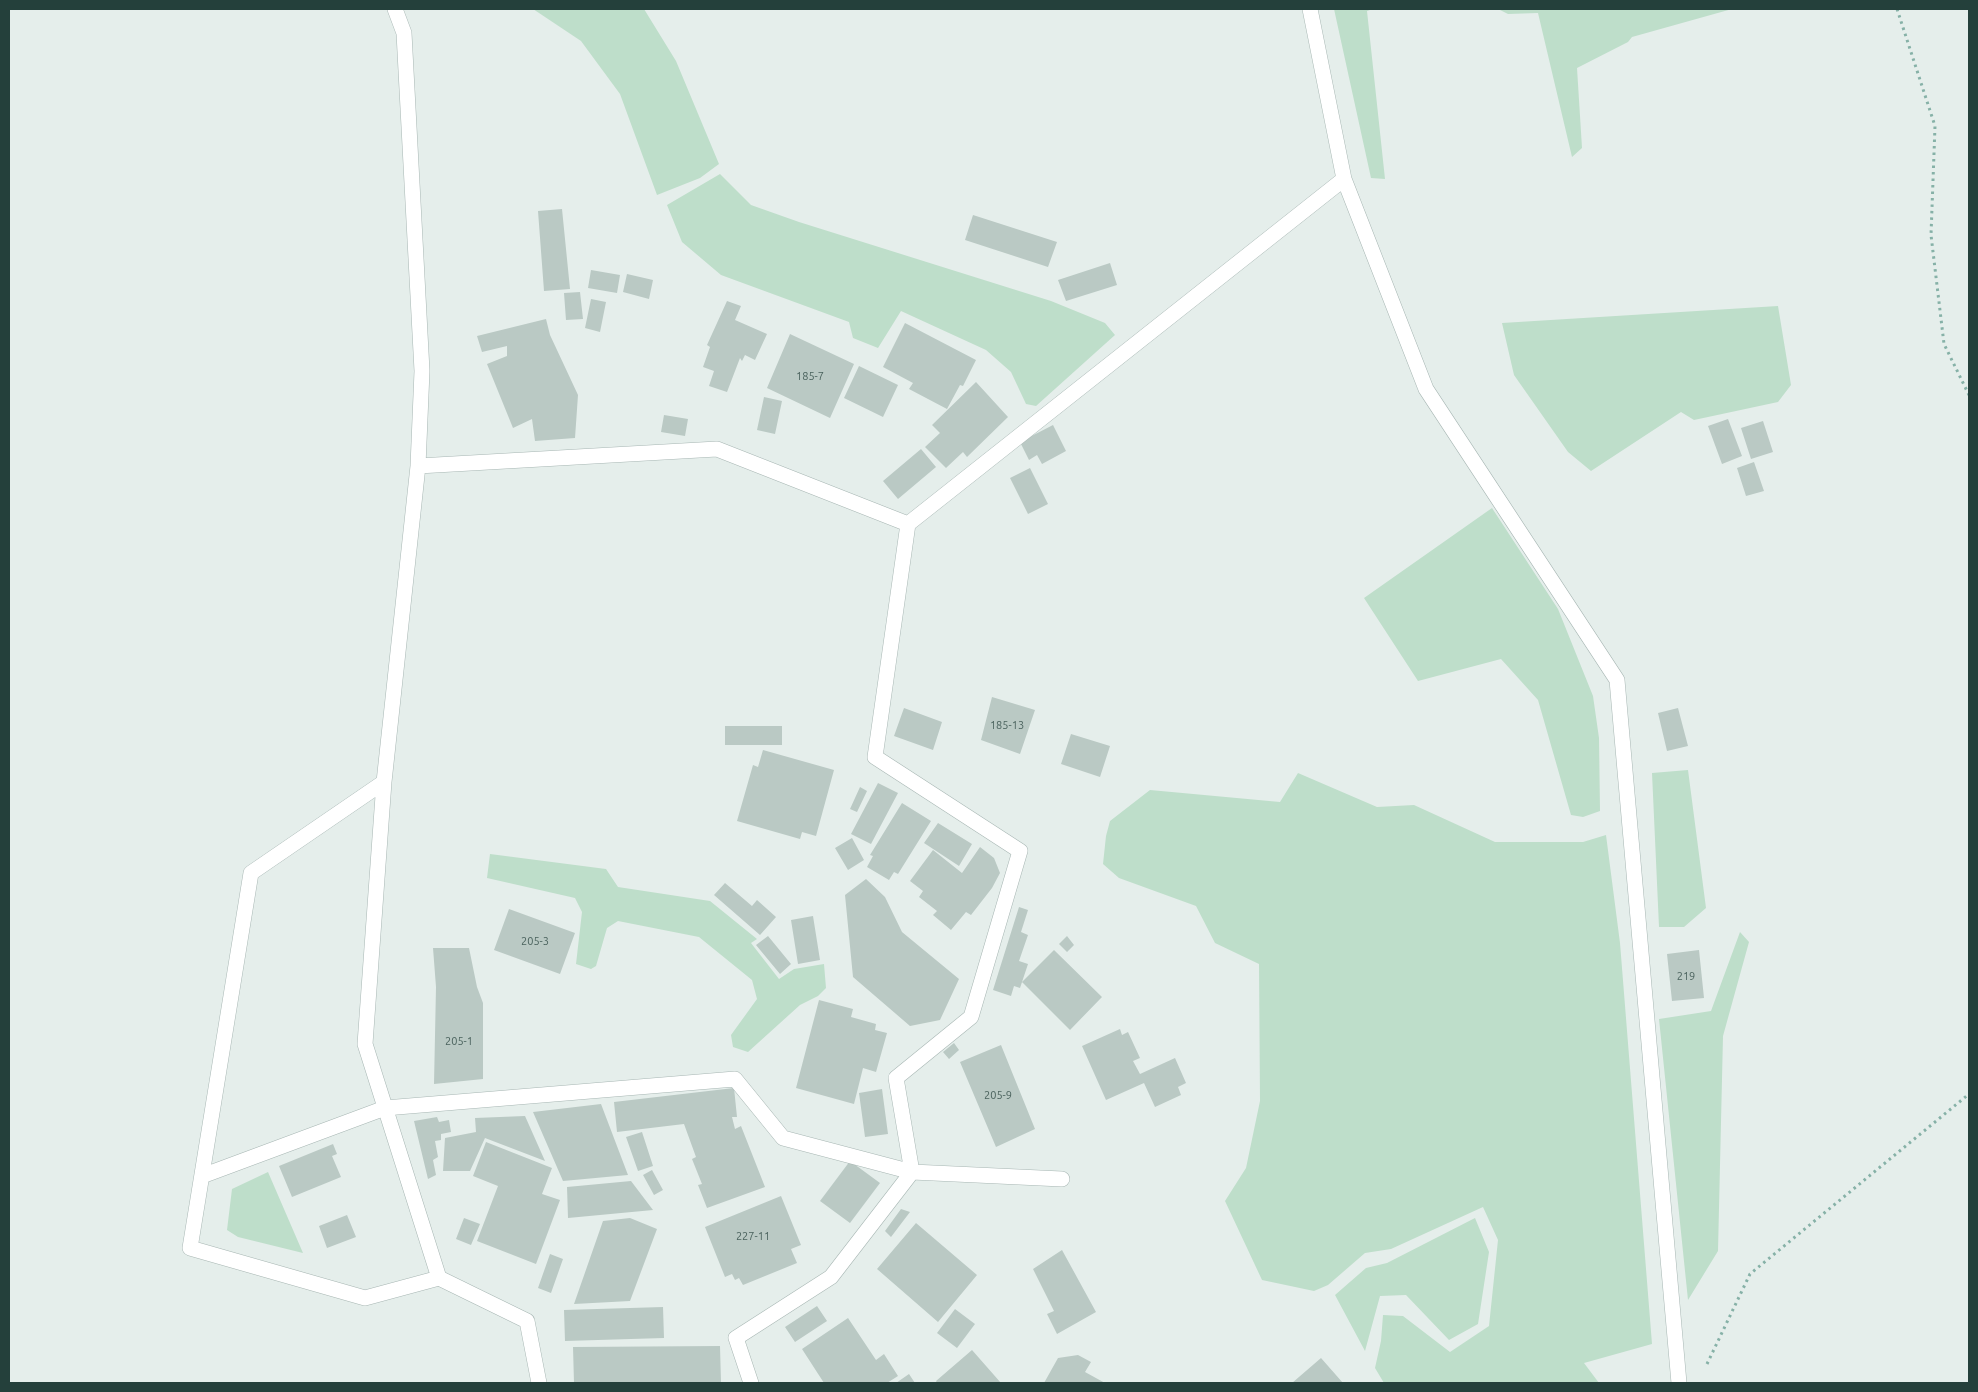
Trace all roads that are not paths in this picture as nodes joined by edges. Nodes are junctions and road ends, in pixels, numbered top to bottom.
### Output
1 (395, 9) edge
2 (1310, 9) edge
3 (1344, 180) junction
4 (418, 466) junction
5 (908, 524) junction
6 (384, 782) junction
7 (385, 1108) junction
8 (912, 1172) junction
9 (202, 1176) junction
10 (1062, 1179) dead end
11 (439, 1278) junction
12 (1679, 1380) edge
13 (539, 1383) edge
14 (751, 1383) edge

1 - 4 street
2 - 3 street
3 - 5 street
3 - 12 street
4 - 5 street
4 - 6 street
5 - 8 street
6 - 7 street
6 - 9 street
7 - 8 street
7 - 9 street
7 - 11 street
8 - 10 street
8 - 14 street
9 - 11 street
11 - 13 street

